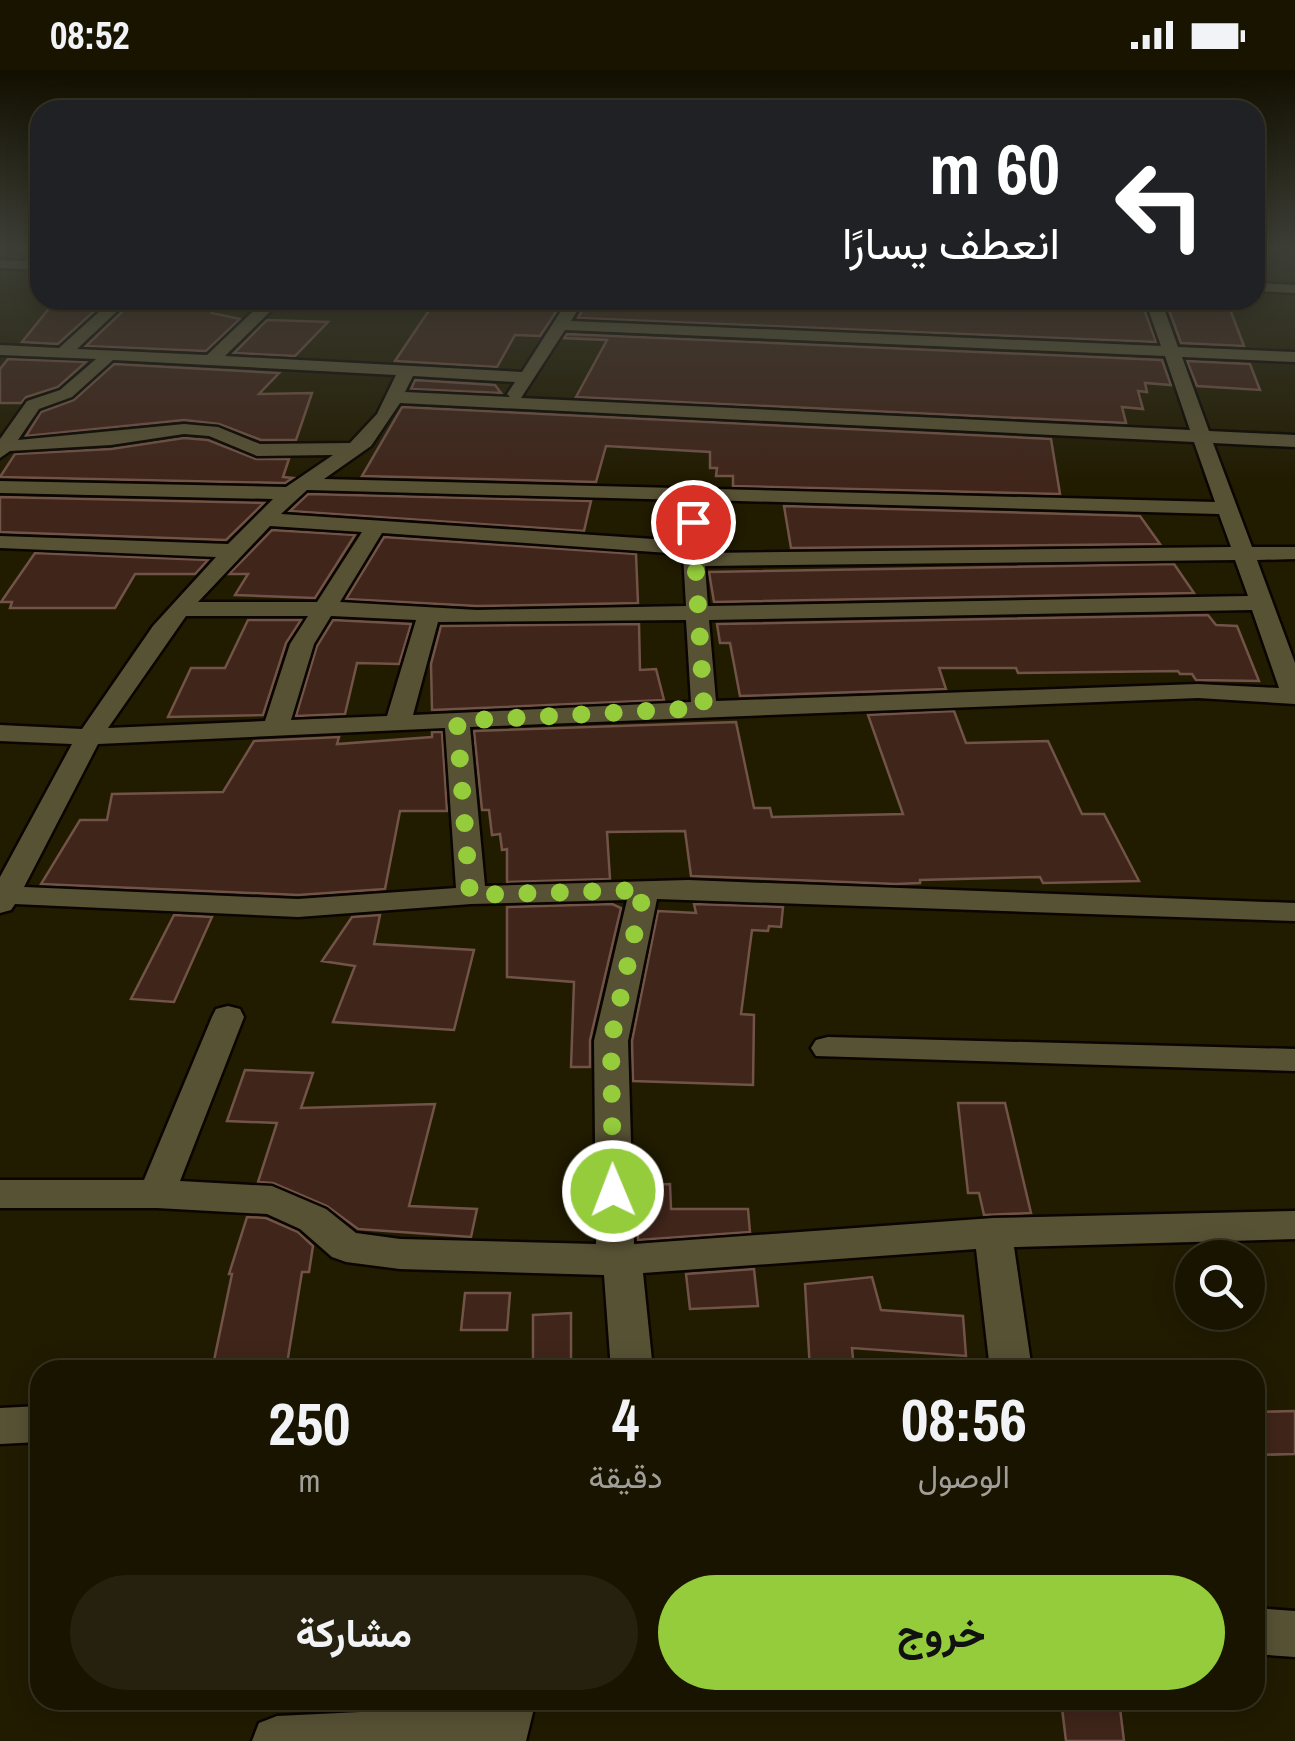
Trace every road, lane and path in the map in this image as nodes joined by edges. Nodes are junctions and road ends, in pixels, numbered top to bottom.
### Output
1 (90, 328) edge
2 (245, 328) edge
3 (556, 328) edge
4 (623, 328) edge
5 (1162, 328) edge
6 (0, 350) edge
7 (64, 352) junction
8 (1170, 353) junction
9 (109, 355) junction
10 (1295, 357) edge
11 (210, 361) junction
12 (407, 370) junction
13 (526, 377) junction
14 (394, 397) junction
15 (512, 401) junction
16 (2, 405) edge
17 (33, 405) junction
18 (1202, 437) junction
19 (1295, 442) edge
20 (2, 448) edge
21 (356, 448) junction
22 (0, 487) edge
23 (296, 489) junction
24 (694, 496) junction
25 (1230, 508) junction
26 (264, 520) junction
27 (376, 527) junction
28 (0, 542) edge
29 (1243, 550) junction
30 (231, 552) junction
31 (1295, 553) edge
32 (693, 554) junction
33 (1261, 603) junction
34 (179, 608) junction
35 (323, 609) junction
36 (698, 614) junction
37 (429, 615) junction
38 (1295, 696) edge
39 (704, 708) junction
40 (457, 721) junction
41 (398, 725) junction
42 (275, 730) junction
43 (0, 733) edge
44 (89, 737) junction
45 (5, 886) edge
46 (644, 890) junction
47 (470, 895) junction
48 (1295, 912) edge
49 (228, 1017) dead end
50 (828, 1048) dead end
51 (1295, 1060) edge
52 (0, 1194) edge
53 (157, 1194) junction
54 (1295, 1225) edge
55 (992, 1233) junction
56 (617, 1260) junction
57 (631, 1360) edge
58 (1010, 1360) edge
59 (30, 1424) edge
60 (0, 1426) edge
61 (1265, 1632) edge
62 (1295, 1634) edge
63 (506, 1724) edge
64 (277, 1741) edge

1 - 7 street
2 - 11 street
3 - 13 street
4 - 8 street
5 - 8 street
6 - 7 street
7 - 9 street
8 - 10 street
8 - 18 street
9 - 11 street
9 - 17 street
11 - 12 street
12 - 13 street
12 - 14 street
13 - 15 street
14 - 15 street
14 - 21 street
15 - 18 street
16 - 17 street
17 - 20 street
18 - 19 street
18 - 25 street
20 - 21 street
21 - 23 street
22 - 23 street
23 - 24 street
23 - 26 street
24 - 25 street
24 - 32 street
25 - 29 street
26 - 27 street
26 - 30 street
27 - 32 street
27 - 35 street
28 - 30 street
29 - 31 street
29 - 32 street
29 - 33 street
30 - 34 street
32 - 36 street
33 - 36 street
33 - 38 street
34 - 35 street
34 - 44 street
35 - 37 street
35 - 42 street
36 - 37 street
36 - 39 street
37 - 41 street
38 - 39 street
39 - 40 street
40 - 41 street
40 - 47 street
41 - 42 street
42 - 44 street
43 - 44 street
44 - 45 street
45 - 47 street
46 - 47 street
46 - 48 street
46 - 56 street
49 - 53 street
50 - 51 street
52 - 53 street
53 - 56 street
54 - 55 street
55 - 56 street
55 - 58 street
56 - 57 street
59 - 60 street
61 - 62 street
63 - 64 street

